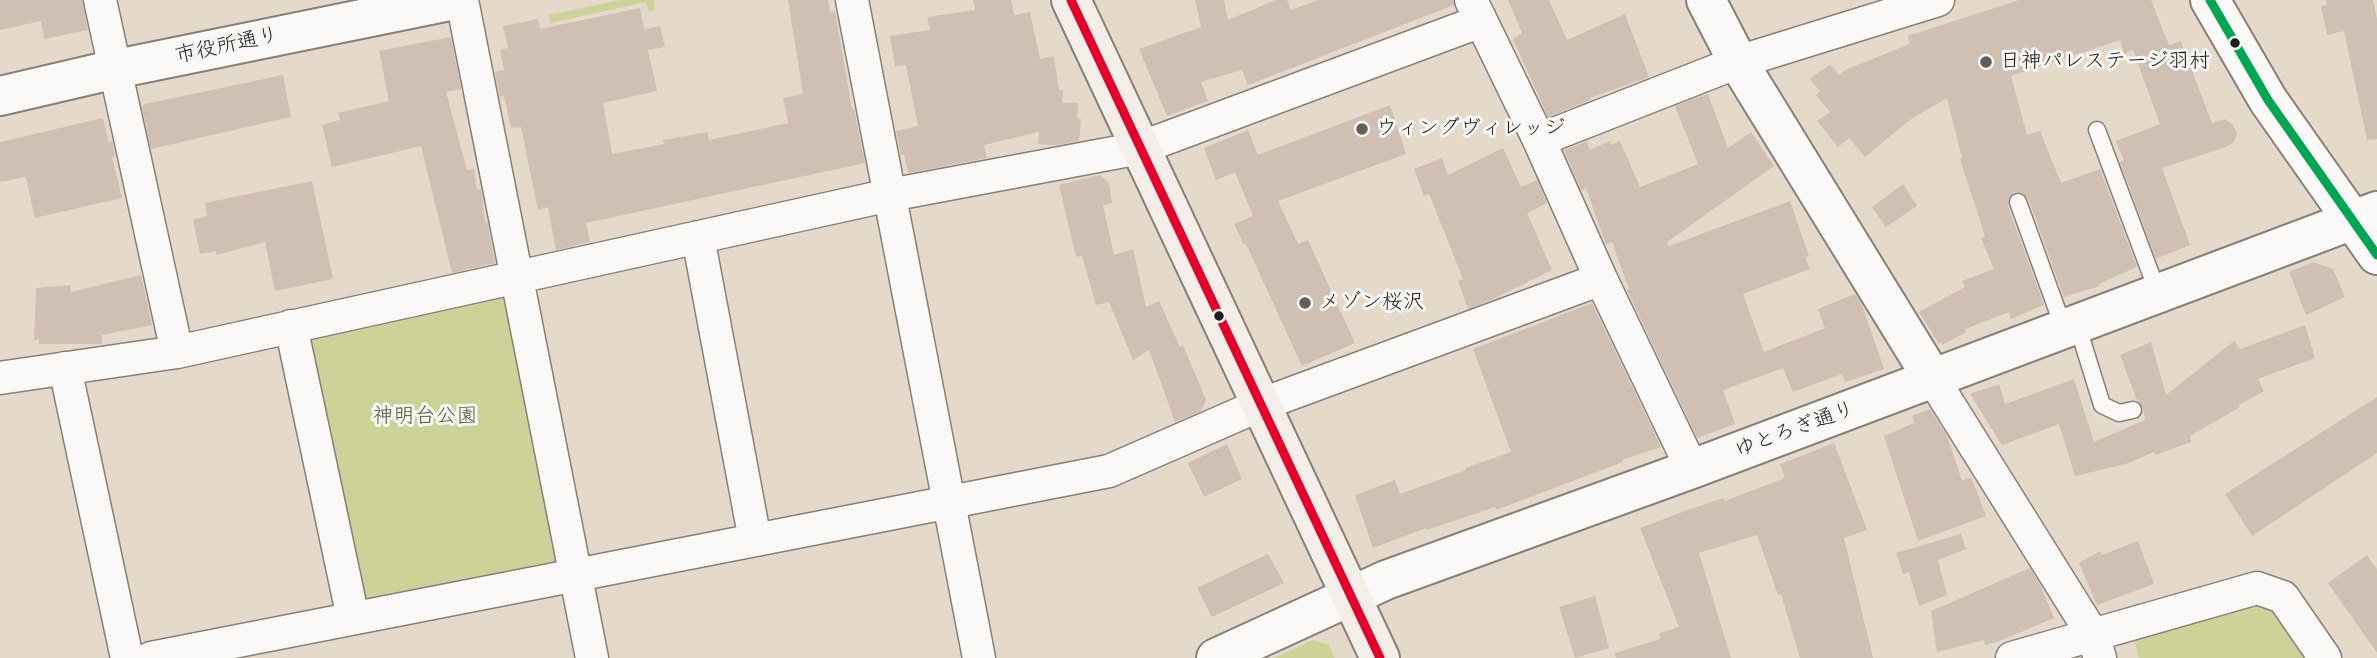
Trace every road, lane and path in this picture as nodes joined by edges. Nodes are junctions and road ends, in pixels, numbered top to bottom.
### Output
1 (100, 0) edge
2 (456, 0) edge
3 (462, 0) edge
4 (852, 0) edge
5 (1071, 0) edge
6 (1706, 0) edge
7 (1938, 0) edge
8 (2210, 0) edge
9 (1476, 10) edge
10 (1738, 62) junction
11 (116, 69) junction
12 (0, 96) edge
13 (2097, 130) dead end
14 (1539, 141) junction
15 (1140, 148) junction
16 (890, 195) junction
17 (2018, 201) dead end
18 (2365, 216) edge
19 (698, 237) junction
20 (2377, 255) edge
21 (517, 277) junction
22 (1601, 279) junction
23 (2158, 293) junction
24 (291, 326) junction
25 (2070, 326) junction
26 (177, 352) junction
27 (65, 368) junction
28 (0, 378) edge
29 (1933, 379) junction
30 (1260, 405) junction
31 (2133, 410) dead end
32 (1692, 469) junction
33 (949, 502) junction
34 (755, 540) junction
35 (576, 575) junction
36 (1351, 596) junction
37 (353, 618) junction
38 (2096, 647) edge
39 (234, 650) edge
40 (127, 658) edge
41 (151, 658) edge
42 (592, 658) edge
43 (979, 658) edge
44 (1216, 658) edge
45 (1380, 658) edge
46 (2012, 658) edge
47 (2325, 658) edge

1 - 11 street
2 - 11 street, 市役所通り
3 - 21 street
4 - 16 street
5 - 15 main road
6 - 10 street
7 - 10 street
8 - 18 street
9 - 14 street
9 - 15 street
10 - 14 street
10 - 29 street
11 - 12 street, 市役所通り
11 - 26 street
13 - 23 lane
14 - 22 street
15 - 16 street
15 - 30 main road
16 - 19 street
16 - 33 street
17 - 25 lane
18 - 20 street
18 - 23 street, ゆとろぎ通り
19 - 21 street
19 - 34 street
21 - 24 street
21 - 35 street
22 - 30 street
22 - 32 street
23 - 25 street, ゆとろぎ通り
24 - 26 street
24 - 37 street
25 - 29 street, ゆとろぎ通り
25 - 31 lane
26 - 27 street
27 - 28 street
27 - 40 street
29 - 32 street, ゆとろぎ通り
29 - 38 street
30 - 33 street
30 - 36 main road
32 - 36 street, ゆとろぎ通り
33 - 34 street
33 - 43 street
34 - 35 street
35 - 37 street
35 - 42 street
36 - 44 street, ゆとろぎ通り
36 - 45 main road
37 - 39 street
38 - 46 street
38 - 47 street
39 - 41 street

